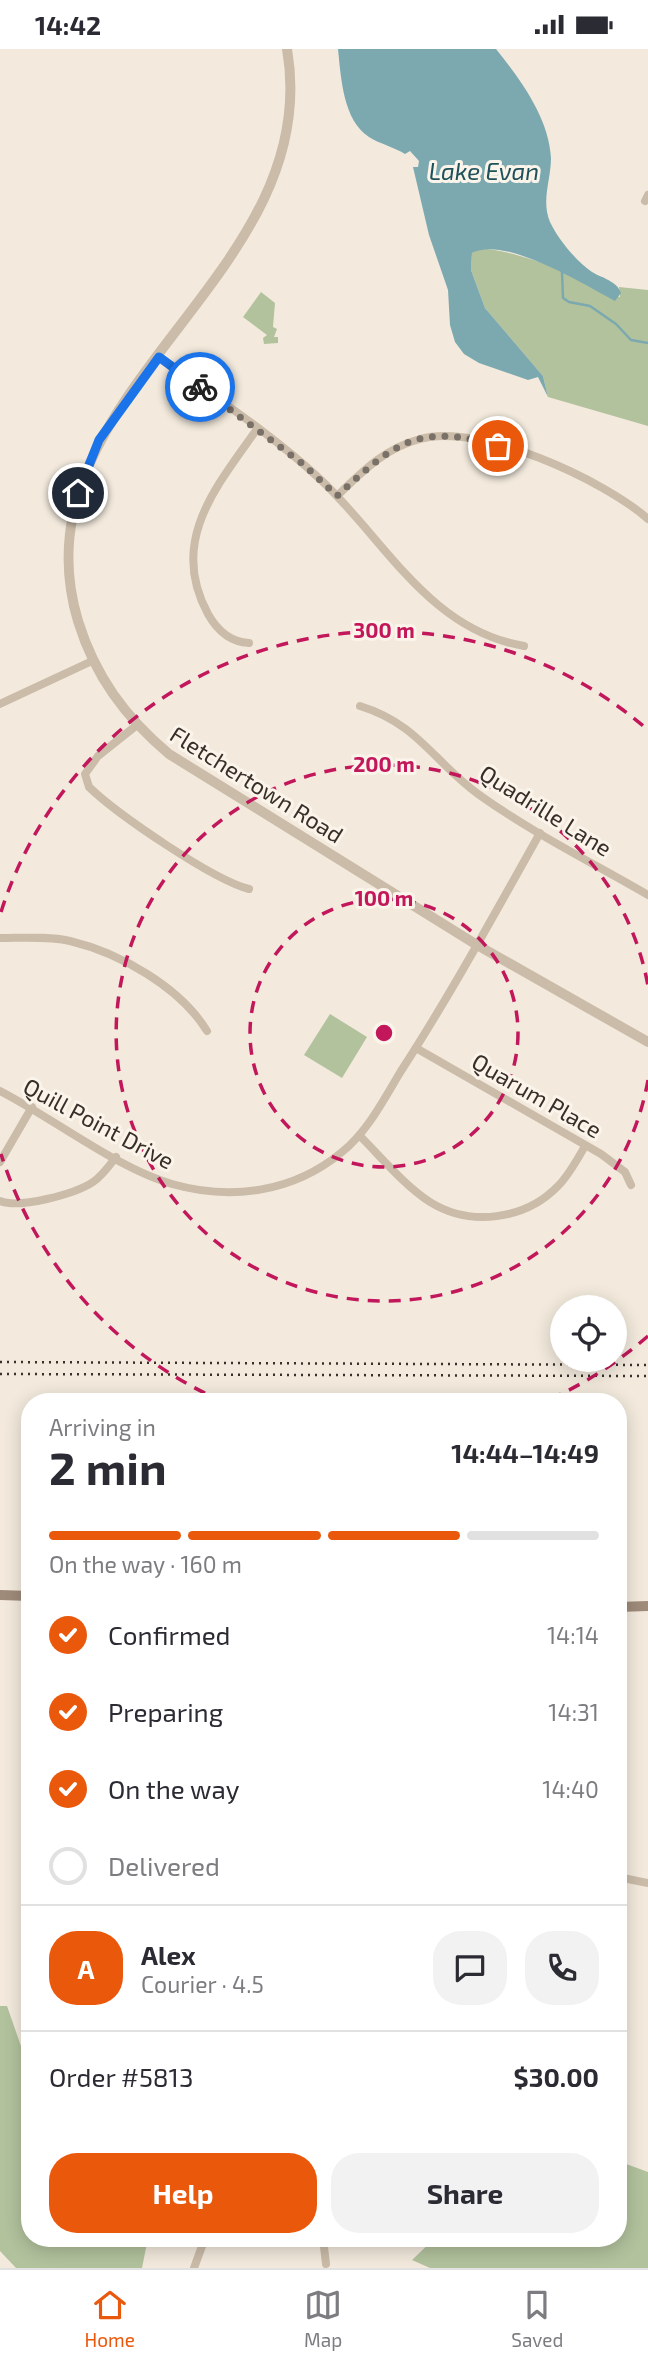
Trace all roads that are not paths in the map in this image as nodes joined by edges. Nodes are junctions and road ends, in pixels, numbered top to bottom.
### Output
1 (287, 49) edge
2 (159, 357) junction
3 (257, 429) junction
4 (337, 496) junction
5 (648, 519) edge
6 (249, 643) dead end
7 (524, 646) dead end
8 (92, 661) junction
9 (0, 704) edge
10 (360, 706) dead end
11 (137, 725) junction
12 (540, 833) junction
13 (249, 889) dead end
14 (648, 895) edge
15 (0, 938) edge
16 (477, 945) junction
17 (207, 1031) dead end
18 (648, 1042) edge
19 (416, 1048) junction
20 (0, 1091) edge
21 (32, 1107) junction
22 (360, 1136) junction
23 (584, 1146) junction
24 (116, 1157) junction
25 (0, 1162) edge
26 (631, 1185) dead end
27 (0, 1201) edge
28 (0, 1595) edge
29 (21, 1596) edge
30 (648, 1605) edge
31 (627, 1606) edge
32 (627, 1879) edge
33 (648, 1883) edge
34 (202, 2247) edge
35 (324, 2247) edge
36 (326, 2264) dead end
37 (194, 2268) edge

1 - 2 street, Fletchertown Road
2 - 3 street
2 - 8 street, Fletchertown Road
3 - 4 street
3 - 6 street
4 - 5 street
4 - 7 street
8 - 9 street
8 - 11 street, Fletchertown Road
10 - 12 street, Quadrille Lane
11 - 13 street
11 - 16 street, Fletchertown Road
12 - 14 street, Quadrille Lane
12 - 16 street, Quill Point Drive
15 - 17 street
16 - 18 street, Fletchertown Road
16 - 19 street, Quill Point Drive
19 - 22 street, Quill Point Drive
19 - 23 street, Quarum Place
20 - 21 street, Quill Point Drive
21 - 24 street, Quill Point Drive
21 - 25 street
22 - 23 street
22 - 24 street, Quill Point Drive
23 - 26 street, Quarum Place
24 - 27 street
28 - 29 main road
30 - 31 main road
32 - 33 street
34 - 37 street
35 - 36 street

